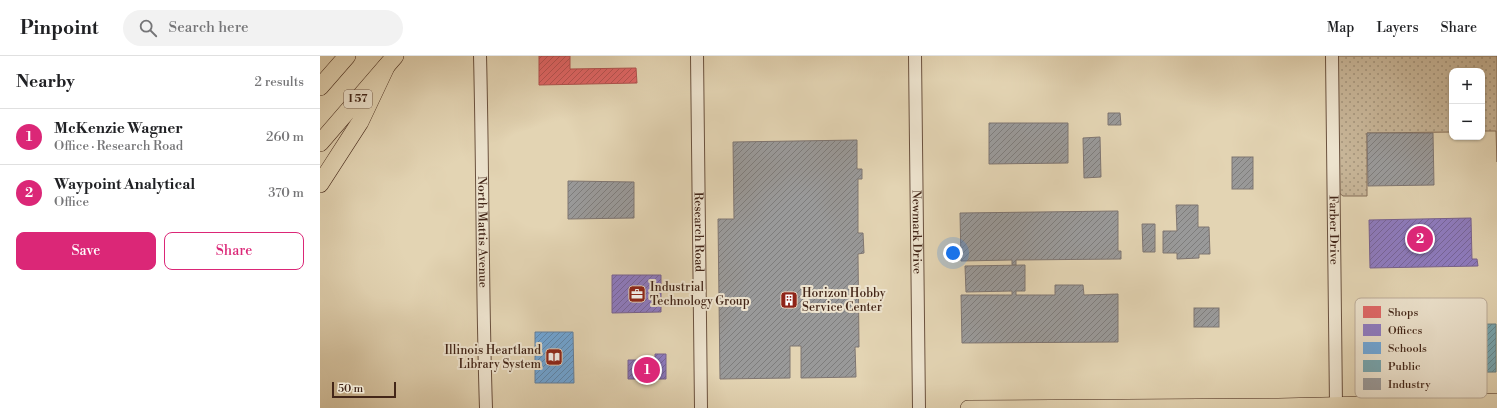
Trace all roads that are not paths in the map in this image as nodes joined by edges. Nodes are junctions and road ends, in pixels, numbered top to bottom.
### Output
1 (347, 56) edge
2 (480, 56) edge
3 (697, 56) edge
4 (915, 56) edge
5 (1332, 56) edge
6 (391, 61) edge
7 (320, 87) edge
8 (320, 143) edge
9 (320, 184) edge
10 (1497, 401) edge
11 (1336, 405) junction
12 (486, 408) edge
13 (701, 408) edge
14 (919, 408) edge
15 (968, 408) edge

1 - 7 highway
2 - 12 street, North Mattis Avenue
3 - 13 street, Research Road
4 - 14 street, Newmark Drive
5 - 11 street, Farber Drive
6 - 8 highway, I 57
6 - 9 highway
10 - 11 main road
11 - 15 main road

